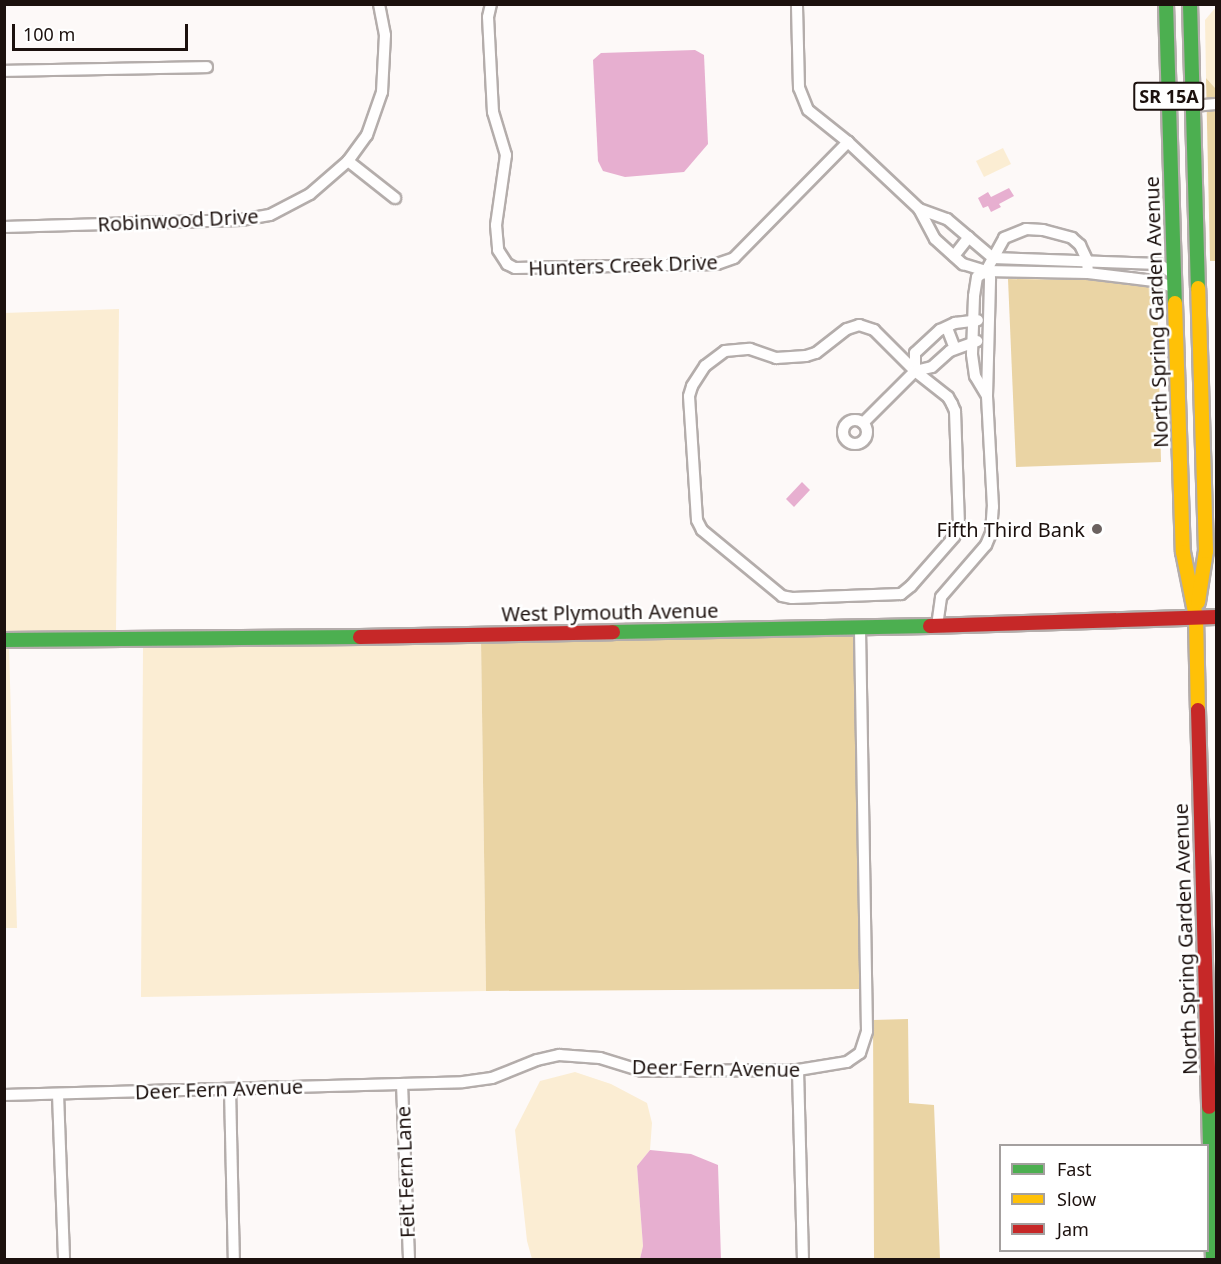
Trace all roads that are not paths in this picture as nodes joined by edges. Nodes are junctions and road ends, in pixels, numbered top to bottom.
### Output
1 (379, 4) edge
2 (491, 4) edge
3 (796, 4) edge
4 (1166, 4) edge
5 (1190, 4) edge
6 (207, 67) dead end
7 (4, 71) edge
8 (1216, 104) edge
9 (1193, 106) junction
10 (848, 142) junction
11 (348, 161) junction
12 (394, 198) dead end
13 (919, 209) junction
14 (4, 227) edge
15 (969, 237) junction
16 (1174, 238) junction
17 (954, 256) junction
18 (993, 258) junction
19 (1087, 260) junction
20 (986, 271) junction
21 (1088, 273) junction
22 (1198, 275) junction
23 (1175, 281) junction
24 (1199, 309) junction
25 (988, 320) junction
26 (974, 321) junction
27 (947, 328) junction
28 (988, 340) junction
29 (973, 341) junction
30 (955, 349) junction
31 (915, 371) junction
32 (987, 396) junction
33 (862, 423) dead end
34 (1196, 617) junction
35 (1216, 617) edge
36 (937, 626) junction
37 (860, 627) junction
38 (4, 640) edge
39 (798, 1070) junction
40 (402, 1084) junction
41 (230, 1089) junction
42 (58, 1094) junction
43 (4, 1095) edge
44 (64, 1260) edge
45 (234, 1260) edge
46 (409, 1260) edge
47 (803, 1260) edge
48 (1213, 1260) edge

1 - 11 street, Robinwood Drive
2 - 10 street, Hunters Creek Drive
3 - 10 street
4 - 16 main road, North Spring Garden Avenue / SR 15A
5 - 9 main road, North Spring Garden Avenue / SR 15A
6 - 7 street
8 - 9 street
9 - 22 main road, North Spring Garden Avenue / SR 15A
10 - 13 street
11 - 12 street
11 - 14 street, Robinwood Drive
13 - 15 street
13 - 17 street
15 - 17 street
15 - 18 street
16 - 22 main road
16 - 23 main road, North Spring Garden Avenue / SR 15A
17 - 20 street
18 - 19 street
18 - 19 street
18 - 20 street
19 - 21 street
19 - 23 street
20 - 21 street
20 - 25 street
20 - 26 street
21 - 23 street
22 - 24 main road, North Spring Garden Avenue / SR 15A
23 - 24 main road
23 - 34 main road, North Spring Garden Avenue / SR 15A
24 - 34 main road, North Spring Garden Avenue / SR 15A
25 - 26 street
25 - 28 street
26 - 27 street
26 - 29 street
27 - 30 street
27 - 31 street
28 - 29 street
28 - 32 street
29 - 30 street
29 - 32 street
30 - 31 street
31 - 31 street
31 - 33 street
32 - 36 street
34 - 35 main road, West Plymouth Avenue
34 - 36 main road, West Plymouth Avenue
34 - 48 main road, North Spring Garden Avenue / SR 15A
36 - 37 main road, West Plymouth Avenue
37 - 38 main road, West Plymouth Avenue
37 - 39 street, Deer Fern Avenue
39 - 40 street, Deer Fern Avenue
39 - 47 street
40 - 41 street, Deer Fern Avenue
40 - 46 street, Felt Fern Lane
41 - 42 street, Deer Fern Avenue
41 - 45 street
42 - 43 street, Deer Fern Avenue
42 - 44 street

